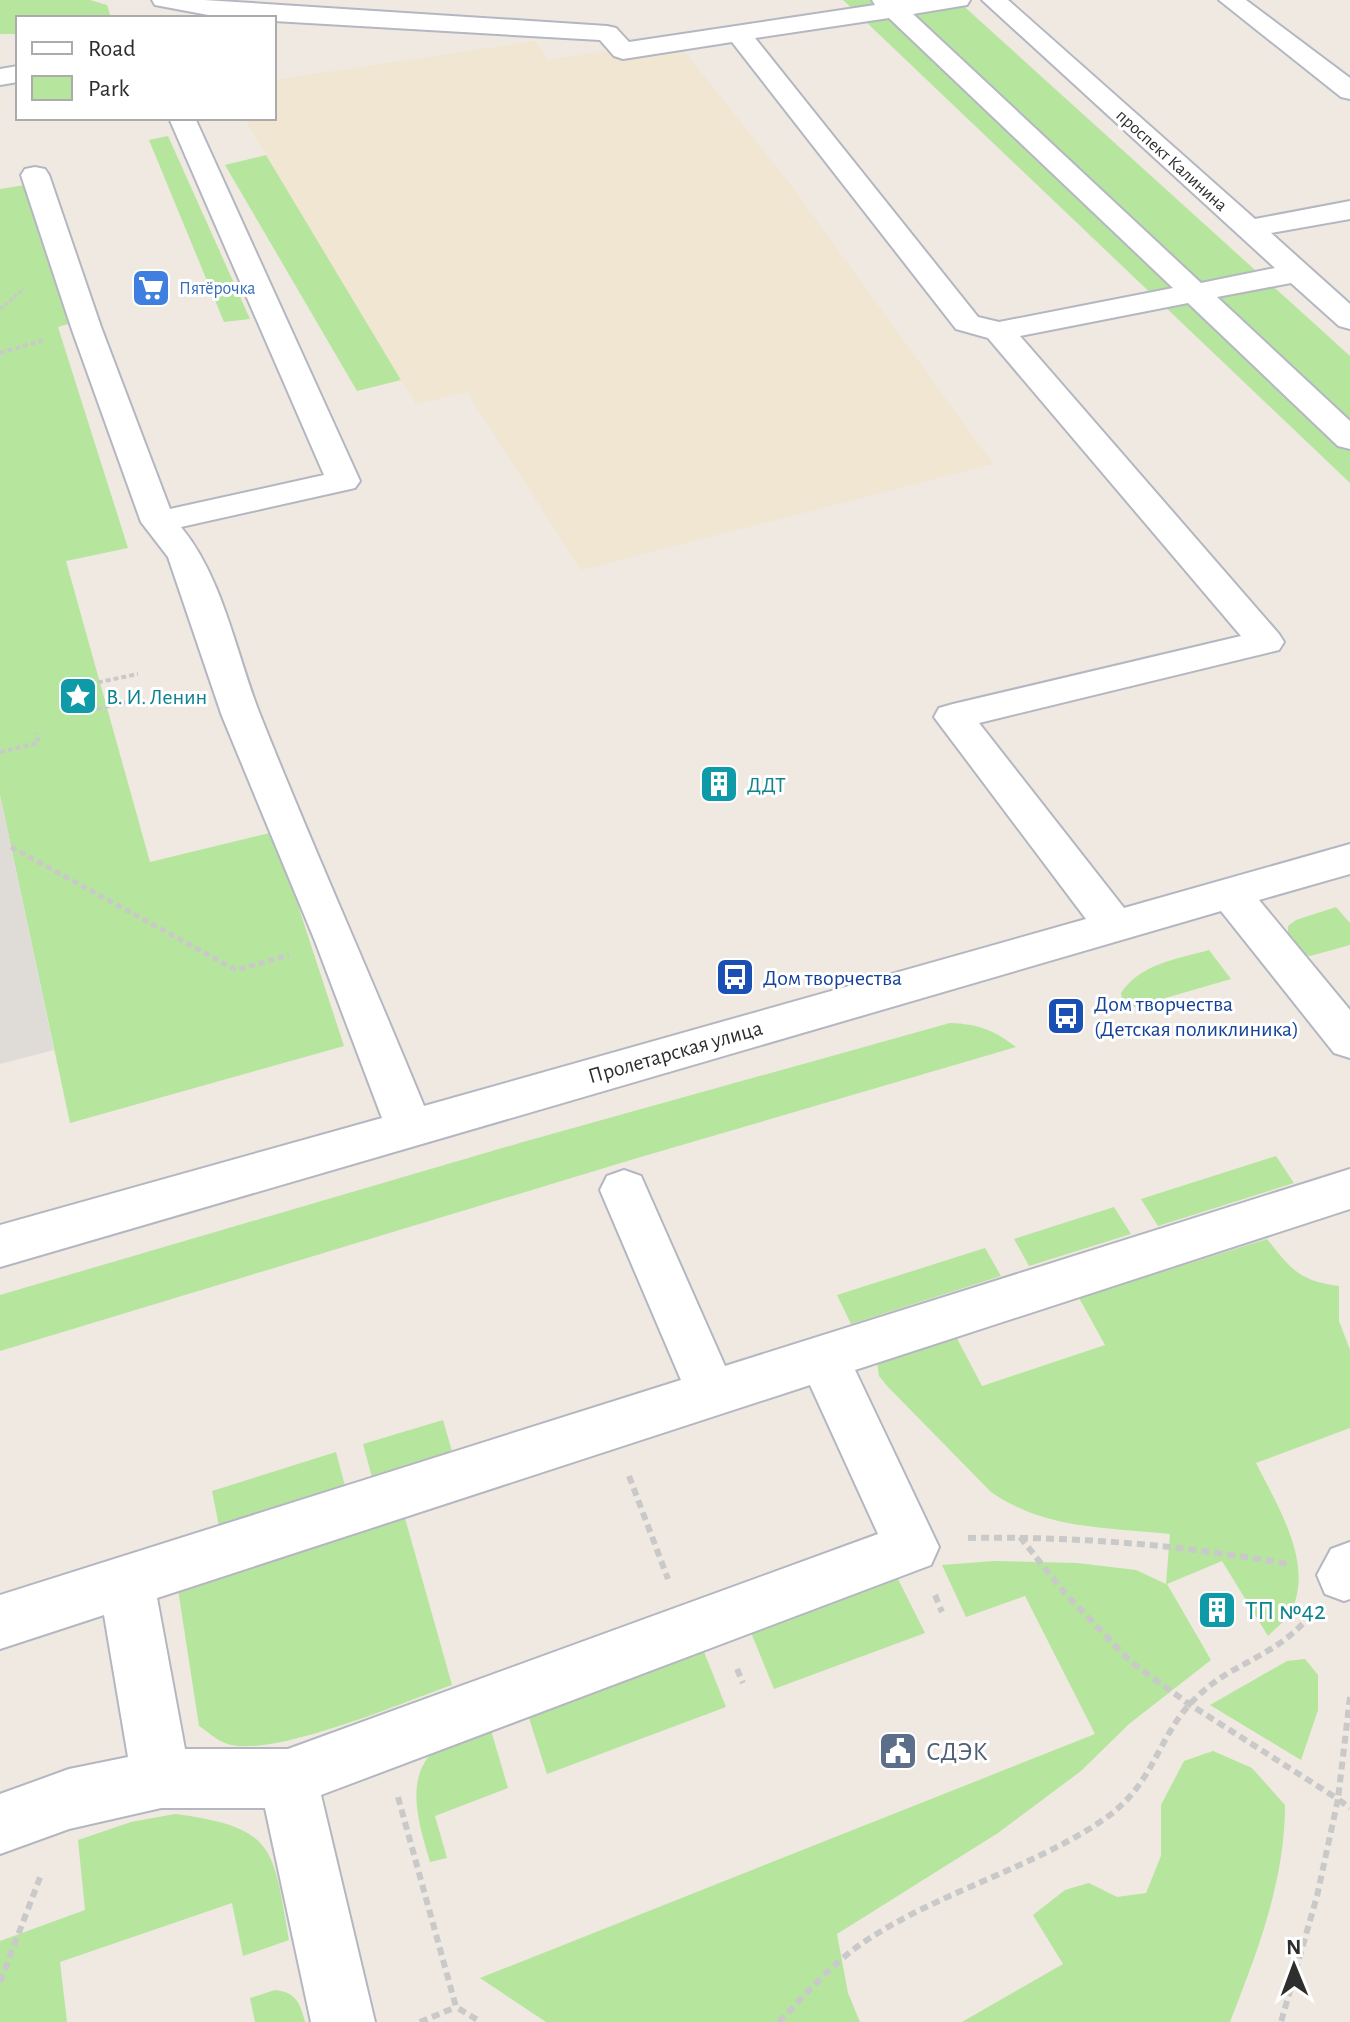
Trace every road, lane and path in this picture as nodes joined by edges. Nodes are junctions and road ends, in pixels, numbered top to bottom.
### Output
1 (164, 0) edge
2 (958, 0) edge
3 (994, 0) edge
4 (1231, 0) edge
5 (889, 5) edge
6 (214, 14) edge
7 (255, 16) edge
8 (276, 17) edge
9 (745, 25) junction
10 (1350, 91) edge
11 (183, 120) edge
12 (35, 175) dead end
13 (1350, 210) edge
14 (1247, 229) junction
15 (1296, 273) junction
16 (1194, 293) junction
17 (1350, 320) edge
18 (999, 331) junction
19 (1350, 439) edge
20 (158, 522) junction
21 (138, 674) dead end
22 (90, 684) dead end
23 (144, 698) dead end
24 (97, 709) dead end
25 (37, 733) dead end
26 (0, 752) edge
27 (11, 847) dead end
28 (1350, 859) edge
29 (1230, 893) junction
30 (1115, 926) junction
31 (336, 941) junction
32 (1350, 1041) edge
33 (409, 1127) junction
34 (1350, 1189) edge
35 (624, 1190) dead end
36 (0, 1246) edge
37 (823, 1358) junction
38 (712, 1394) junction
39 (610, 1426) junction
40 (1020, 1537) junction
41 (912, 1547) junction
42 (1347, 1572) edge
43 (126, 1581) junction
44 (0, 1622) edge
45 (687, 1630) junction
46 (1350, 1697) edge
47 (1189, 1704) junction
48 (382, 1743) junction
49 (288, 1778) junction
50 (161, 1779) junction
51 (69, 1799) junction
52 (1338, 1799) junction
53 (1350, 1808) edge
54 (0, 1824) edge
55 (0, 1982) edge
56 (456, 2007) junction
57 (343, 2022) edge
58 (420, 2022) edge
59 (481, 2022) edge
60 (779, 2022) edge
61 (1281, 2022) edge

1 - 6 street
2 - 5 street
3 - 14 street, проспект Калинина
4 - 10 street
5 - 9 street
5 - 16 street
6 - 7 street
8 - 9 street
9 - 18 street
11 - 20 street
12 - 20 street
13 - 14 street
14 - 15 street, проспект Калинина
15 - 16 street
15 - 17 street, проспект Калинина
16 - 18 street
16 - 19 street
18 - 30 street
20 - 31 street
21 - 22 path
23 - 24 path
25 - 26 path
27 - 31 path
28 - 29 street, Пролетарская улица
29 - 30 street, Пролетарская улица
29 - 32 street
30 - 33 street, Пролетарская улица
31 - 33 street
33 - 36 street, Пролетарская улица
34 - 37 street
35 - 38 street
37 - 38 street
37 - 41 street
38 - 39 street
39 - 43 street
39 - 45 path
40 - 41 path
40 - 42 path
40 - 47 path
41 - 45 street
42 - 47 path
43 - 44 street
43 - 50 street
45 - 48 street
46 - 52 path
47 - 52 path
47 - 60 path
48 - 49 street
48 - 56 path
49 - 50 street
49 - 57 street
50 - 51 street
51 - 54 street
51 - 55 path
52 - 53 path
52 - 61 path
56 - 58 path
56 - 59 path

